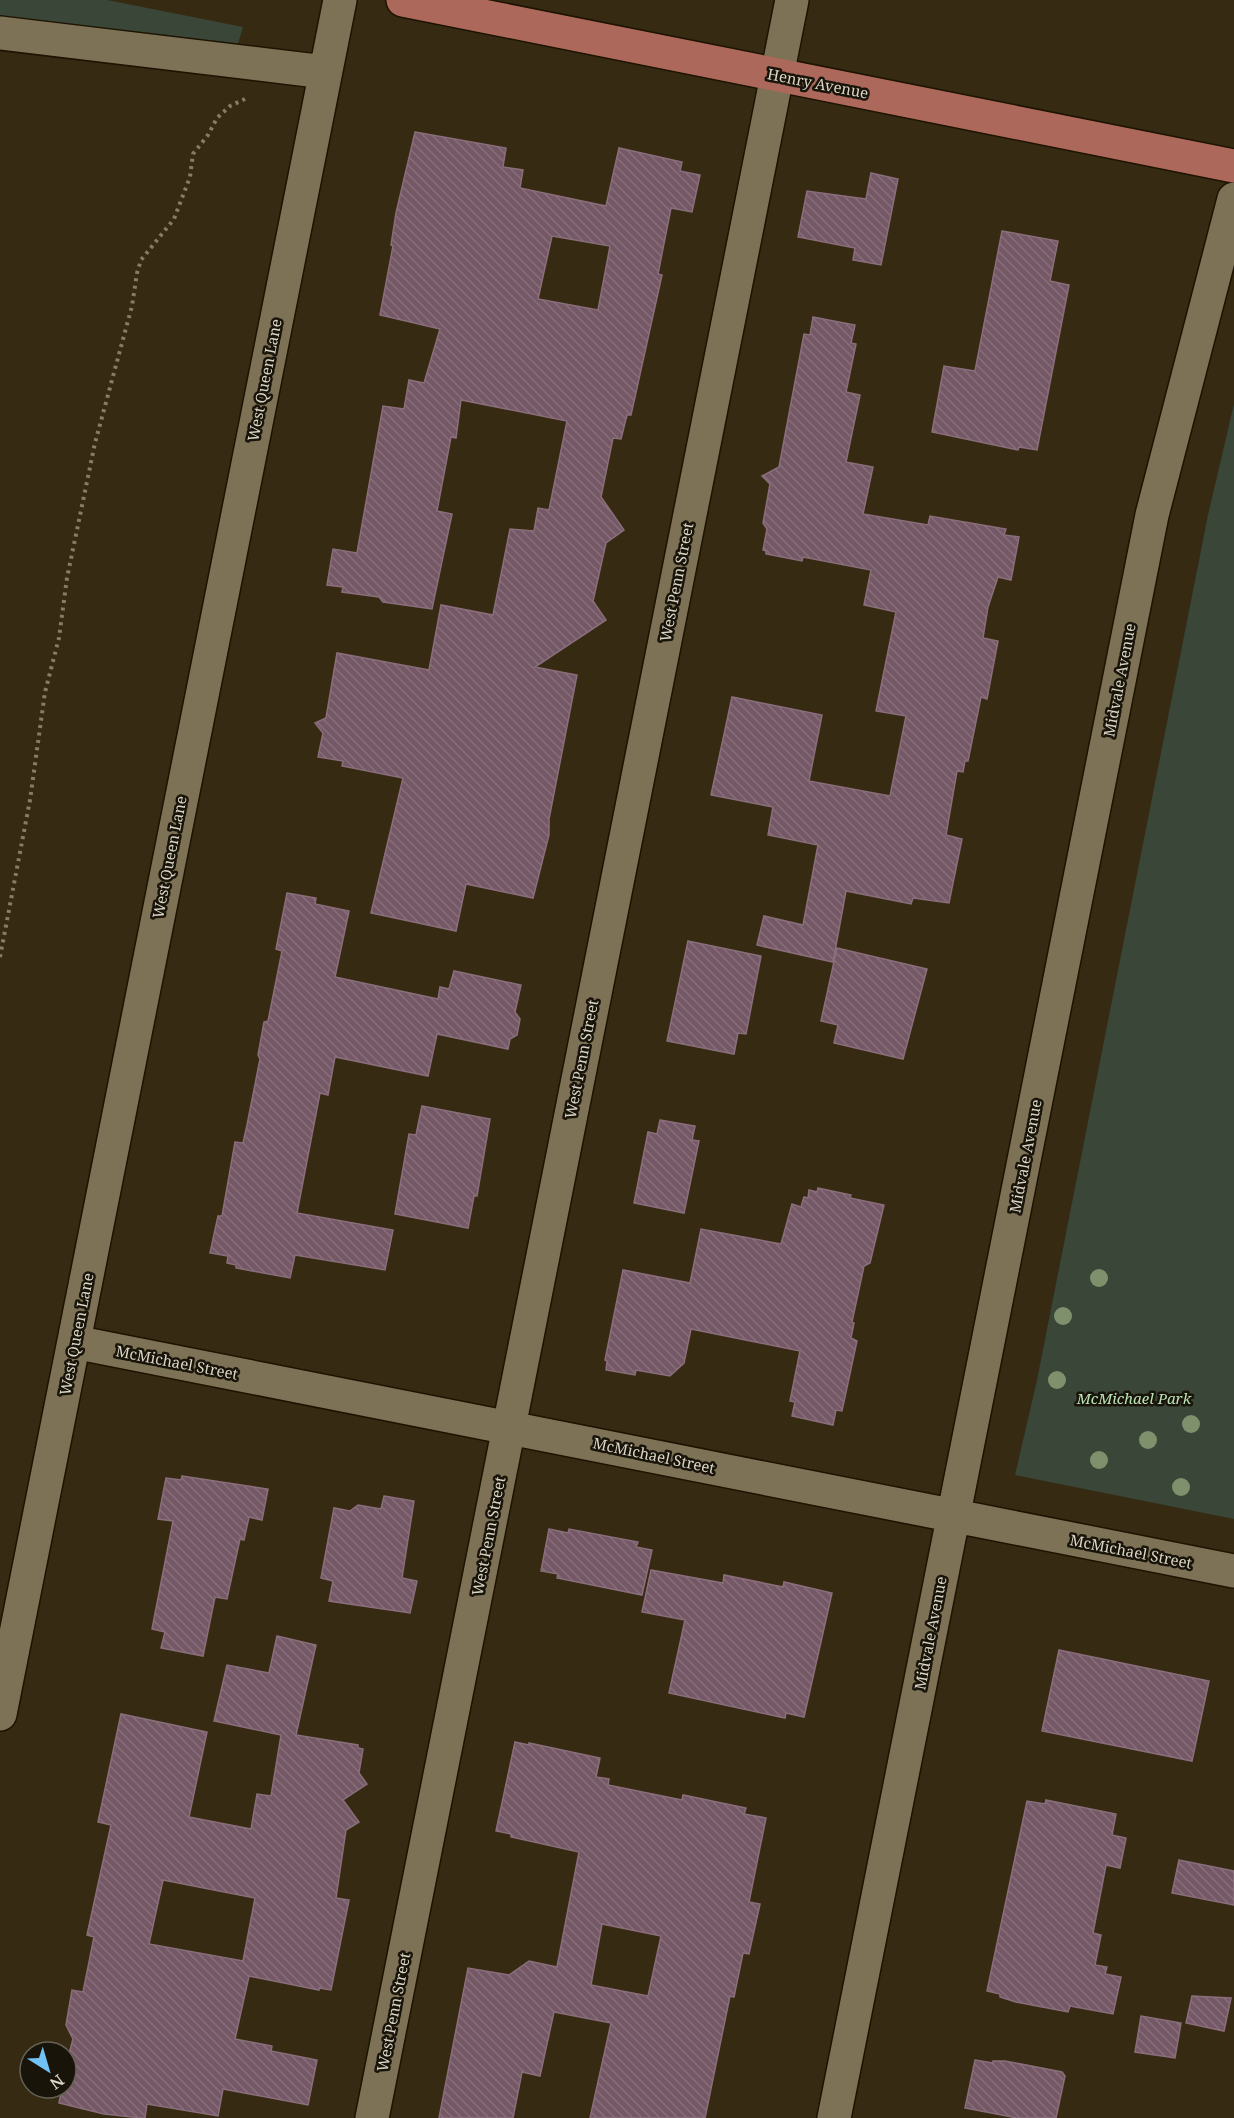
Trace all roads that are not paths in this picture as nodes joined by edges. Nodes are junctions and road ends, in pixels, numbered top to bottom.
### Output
1 (340, 0) edge
2 (403, 0) edge
3 (792, 0) edge
4 (0, 33) edge
5 (325, 72) junction
6 (779, 76) junction
7 (1234, 166) edge
8 (1234, 199) edge
9 (74, 1342) junction
10 (508, 1428) junction
11 (954, 1516) junction
12 (1234, 1571) edge
13 (0, 1714) edge
14 (372, 2118) edge
15 (834, 2118) edge

1 - 5 street, West Queen Lane
2 - 6 main road, Henry Avenue
3 - 6 street, West Penn Street
4 - 5 street
5 - 9 street, West Queen Lane
6 - 7 main road, Henry Avenue
6 - 10 street, West Penn Street
8 - 11 street, Midvale Avenue
9 - 10 street, McMichael Street
9 - 13 street, West Queen Lane
10 - 11 street, McMichael Street
10 - 14 street, West Penn Street
11 - 12 street, McMichael Street
11 - 15 street, Midvale Avenue

